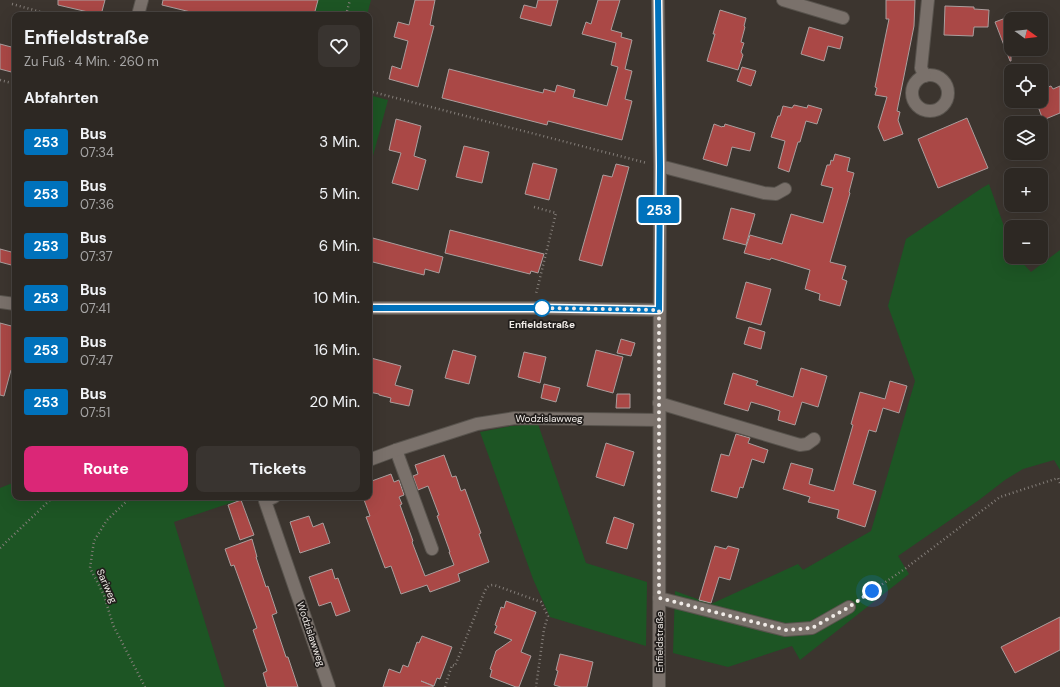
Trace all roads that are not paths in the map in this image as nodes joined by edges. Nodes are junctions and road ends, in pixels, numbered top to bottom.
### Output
1 (142, 0) edge
2 (658, 0) edge
3 (783, 0) edge
4 (928, 0) edge
5 (139, 12) edge
6 (843, 18) dead end
7 (925, 76) dead end
8 (660, 166) junction
9 (784, 189) dead end
10 (0, 302) edge
11 (12, 304) edge
12 (372, 308) edge
13 (659, 310) junction
14 (659, 403) junction
15 (659, 420) junction
16 (814, 439) dead end
17 (396, 450) junction
18 (372, 459) edge
19 (267, 500) edge
20 (432, 549) dead end
21 (659, 598) junction
22 (849, 607) road end
23 (329, 687) edge
24 (659, 687) edge

1 - 5 street
2 - 8 street, Enfieldstraße
3 - 6 street
4 - 7 street
8 - 9 street
8 - 13 street, Enfieldstraße
10 - 11 street
12 - 13 street
13 - 14 street, Enfieldstraße
14 - 15 street, Enfieldstraße
14 - 16 street
15 - 17 street, Wodzislawweg
15 - 21 street, Enfieldstraße
17 - 18 street, Wodzislawweg
17 - 20 street
19 - 23 street, Wodzislawweg
21 - 22 street, Enfieldstraße
21 - 24 street, Enfieldstraße

